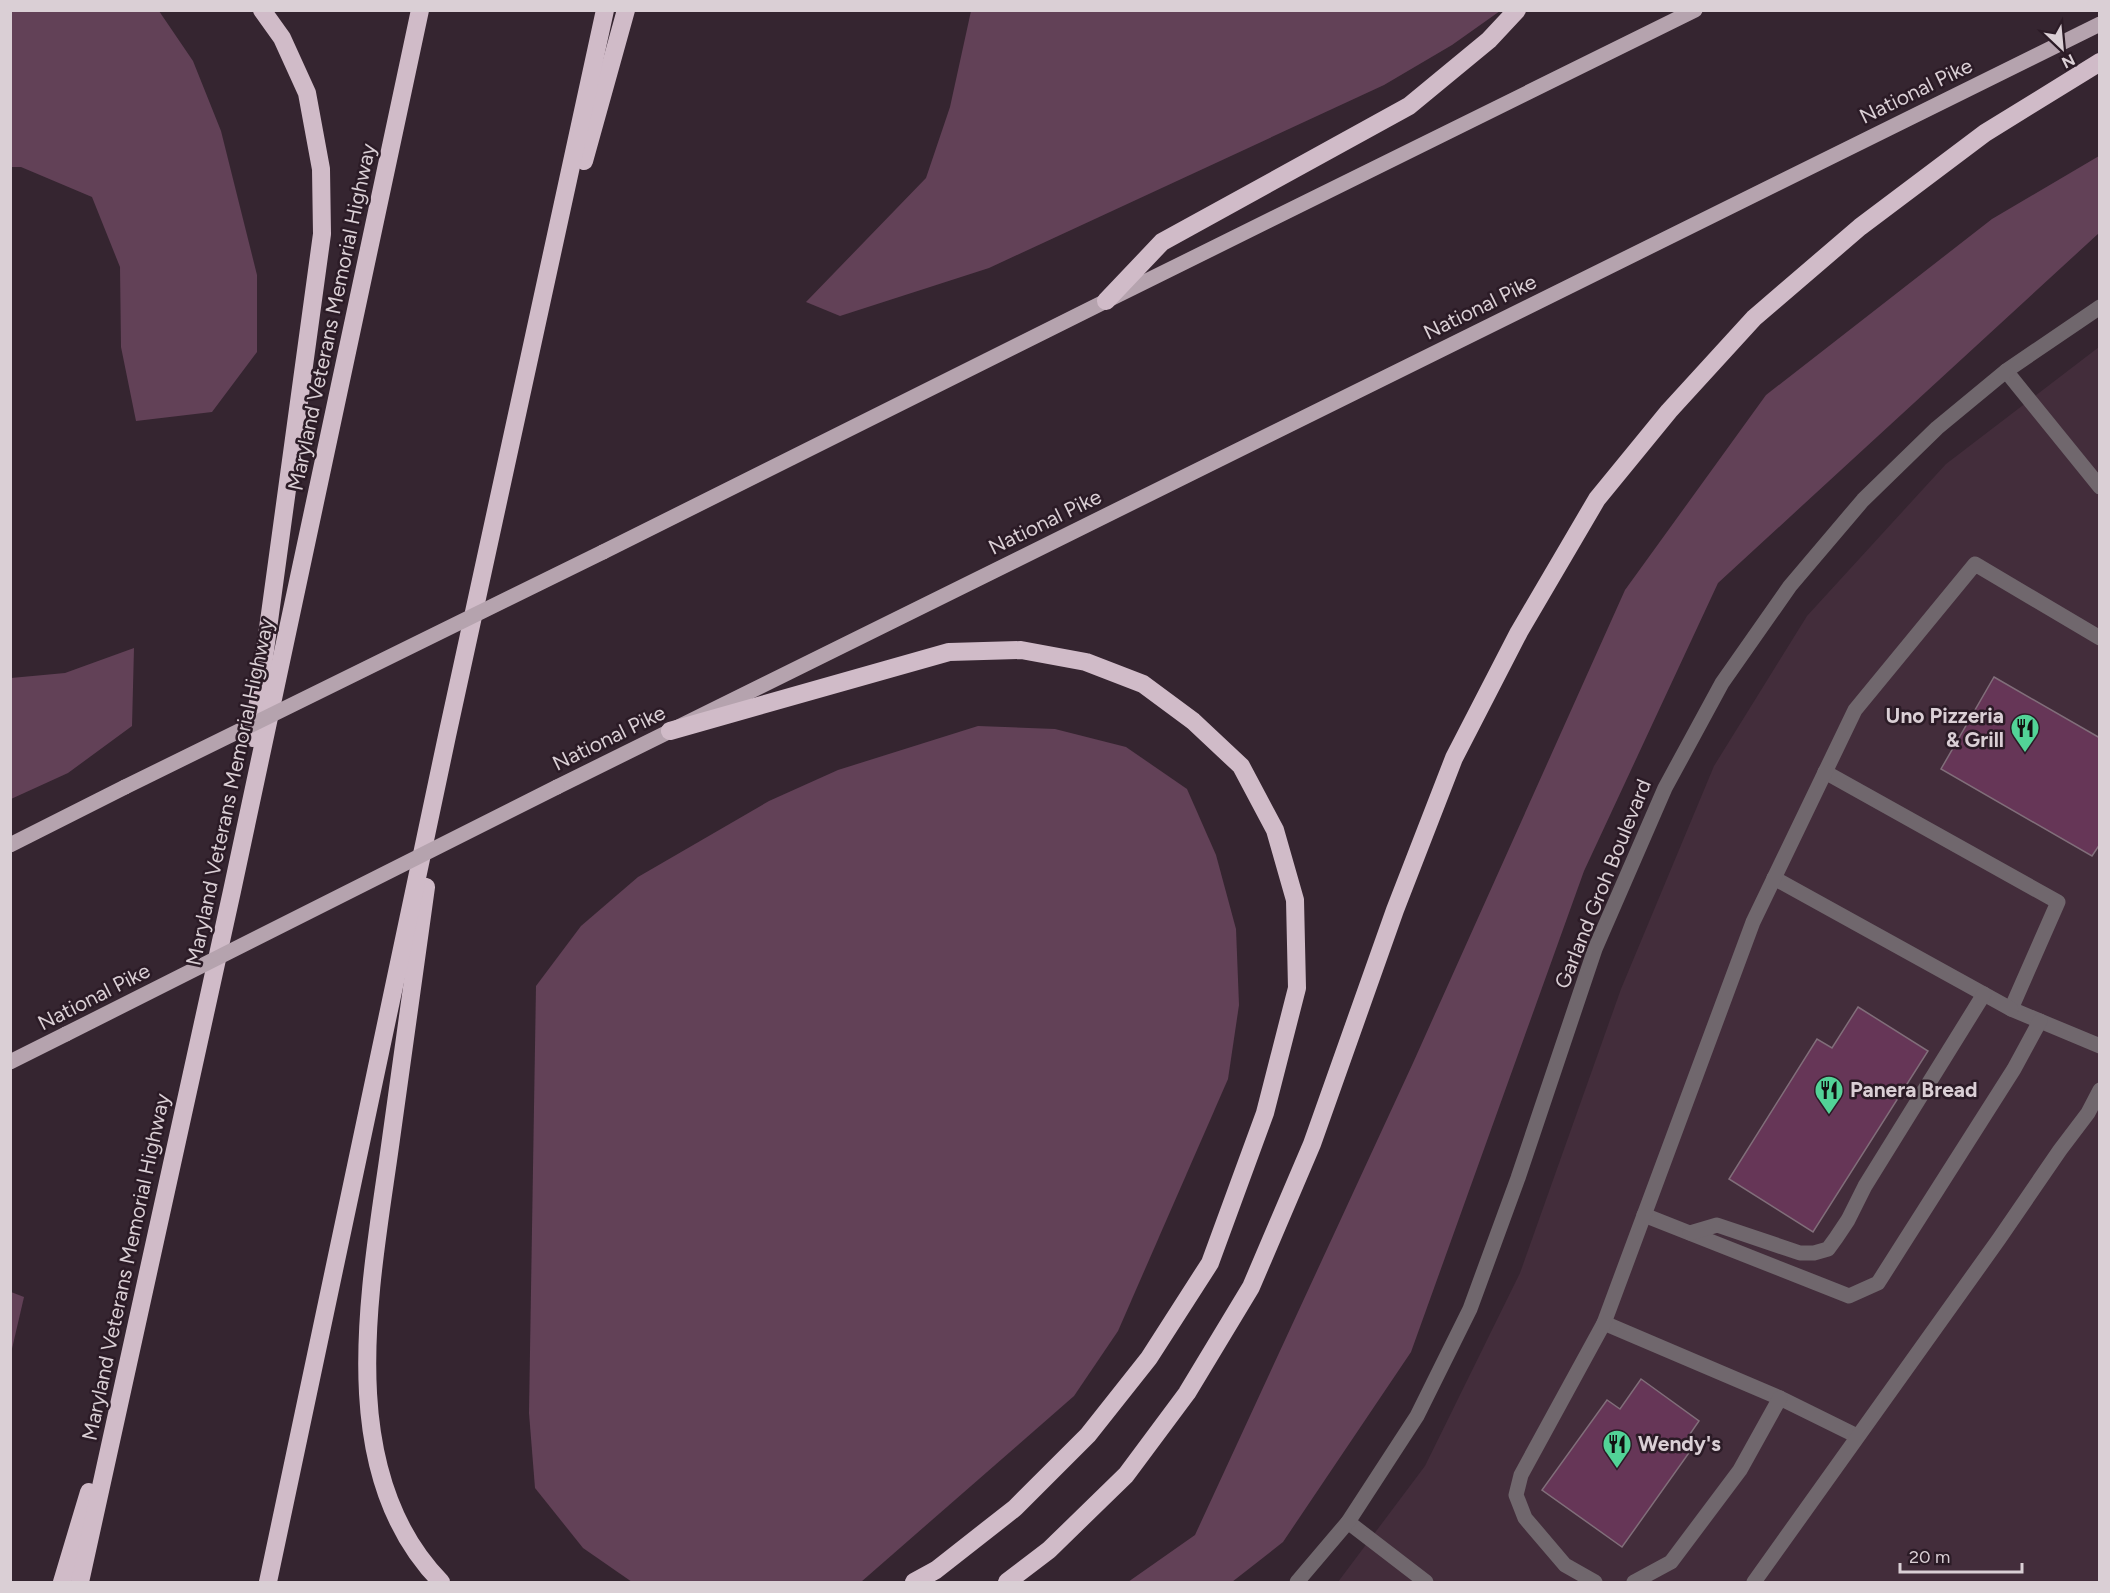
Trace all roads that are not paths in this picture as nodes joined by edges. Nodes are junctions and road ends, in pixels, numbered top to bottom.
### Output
1 (262, 10) edge
2 (420, 10) edge
3 (605, 10) edge
4 (626, 10) edge
5 (1517, 10) edge
6 (1695, 10) edge
7 (2100, 24) edge
8 (2100, 62) edge
9 (1106, 301) junction
10 (2100, 308) edge
11 (535, 336) junction
12 (2006, 371) junction
13 (2100, 487) edge
14 (2100, 638) edge
15 (670, 731) junction
16 (447, 736) junction
17 (1825, 772) junction
18 (10, 845) edge
19 (1774, 878) junction
20 (232, 891) junction
21 (1984, 994) junction
22 (2011, 1009) junction
23 (2040, 1021) junction
24 (2100, 1046) edge
25 (10, 1062) edge
26 (2100, 1090) edge
27 (1644, 1215) junction
28 (1690, 1233) junction
29 (1604, 1323) junction
30 (131, 1347) junction
31 (1780, 1398) junction
32 (1857, 1436) junction
33 (1348, 1522) junction
34 (62, 1582) edge
35 (80, 1582) edge
36 (268, 1582) edge
37 (441, 1582) edge
38 (914, 1582) edge
39 (1007, 1582) edge
40 (1297, 1582) edge
41 (1426, 1582) edge
42 (1594, 1582) edge
43 (1634, 1582) edge
44 (1754, 1582) edge

1 - 20 highway
2 - 20 highway, Maryland Veterans Memorial Highway
3 - 11 highway
4 - 11 highway
5 - 9 highway
6 - 9 main road
7 - 15 main road, National Pike
8 - 39 highway
9 - 18 main road, bridge
10 - 12 street, Garland Groh Boulevard
11 - 16 highway
12 - 13 street
12 - 33 street, Garland Groh Boulevard
14 - 17 street
15 - 25 main road, National Pike, bridge
15 - 38 highway
16 - 36 highway
16 - 37 highway
17 - 19 street
17 - 22 street
19 - 21 street
19 - 27 street
20 - 30 highway, Maryland Veterans Memorial Highway
21 - 22 street
21 - 28 street
22 - 23 street
23 - 24 street
23 - 28 street
26 - 32 street
27 - 28 street
27 - 29 street
29 - 31 street
29 - 42 street
30 - 34 highway
30 - 35 highway, Maryland Veterans Memorial Highway
31 - 32 street
31 - 43 street
32 - 44 street
33 - 40 street, Garland Groh Boulevard
33 - 41 street

